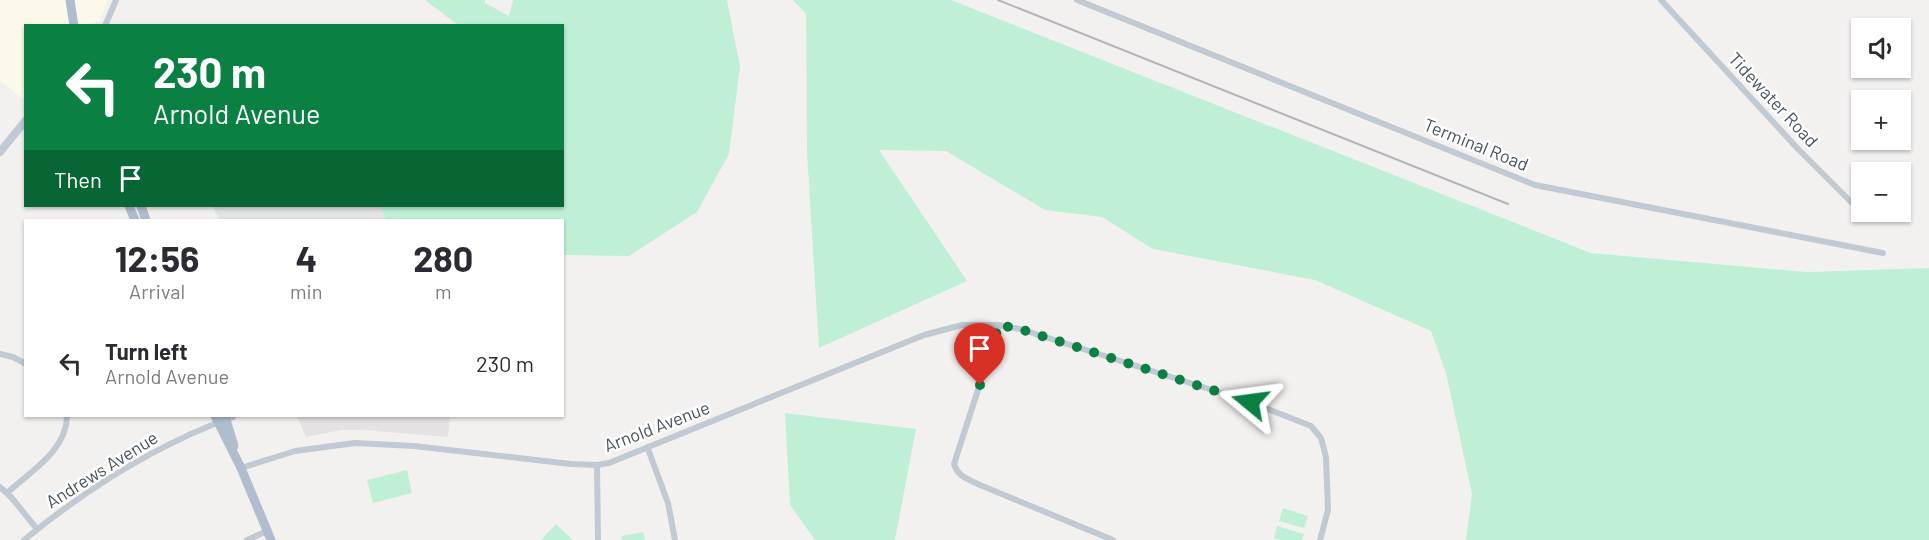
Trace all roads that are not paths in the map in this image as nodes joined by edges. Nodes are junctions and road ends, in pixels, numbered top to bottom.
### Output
1 (116, 0) edge
2 (1077, 0) edge
3 (1661, 0) edge
4 (70, 3) edge
5 (72, 24) edge
6 (106, 24) edge
7 (24, 122) edge
8 (0, 152) edge
9 (1851, 202) edge
10 (1883, 253) dead end
11 (999, 325) junction
12 (0, 354) edge
13 (24, 363) edge
14 (67, 417) edge
15 (224, 418) edge
16 (648, 449) junction
17 (597, 465) junction
18 (241, 468) junction
19 (0, 487) edge
20 (7, 493) junction
21 (37, 529) junction
22 (269, 535) edge
23 (24, 540) edge
24 (247, 540) edge
25 (598, 540) edge
26 (675, 540) edge
27 (1113, 540) edge
28 (1320, 540) edge

1 - 6 street
2 - 10 street, Terminal Road
3 - 9 street, Tidewater Road
4 - 5 main road
7 - 8 street
11 - 16 street, Arnold Avenue
11 - 27 street
11 - 28 street, Arnold Avenue
12 - 13 street
14 - 20 street
15 - 18 main road
15 - 21 street, Andrews Avenue
16 - 17 street, Arnold Avenue
16 - 26 street
17 - 18 street, Arnold Avenue
17 - 25 street
18 - 22 main road
19 - 20 street
20 - 21 street
21 - 23 street, Andrews Avenue
22 - 24 street

